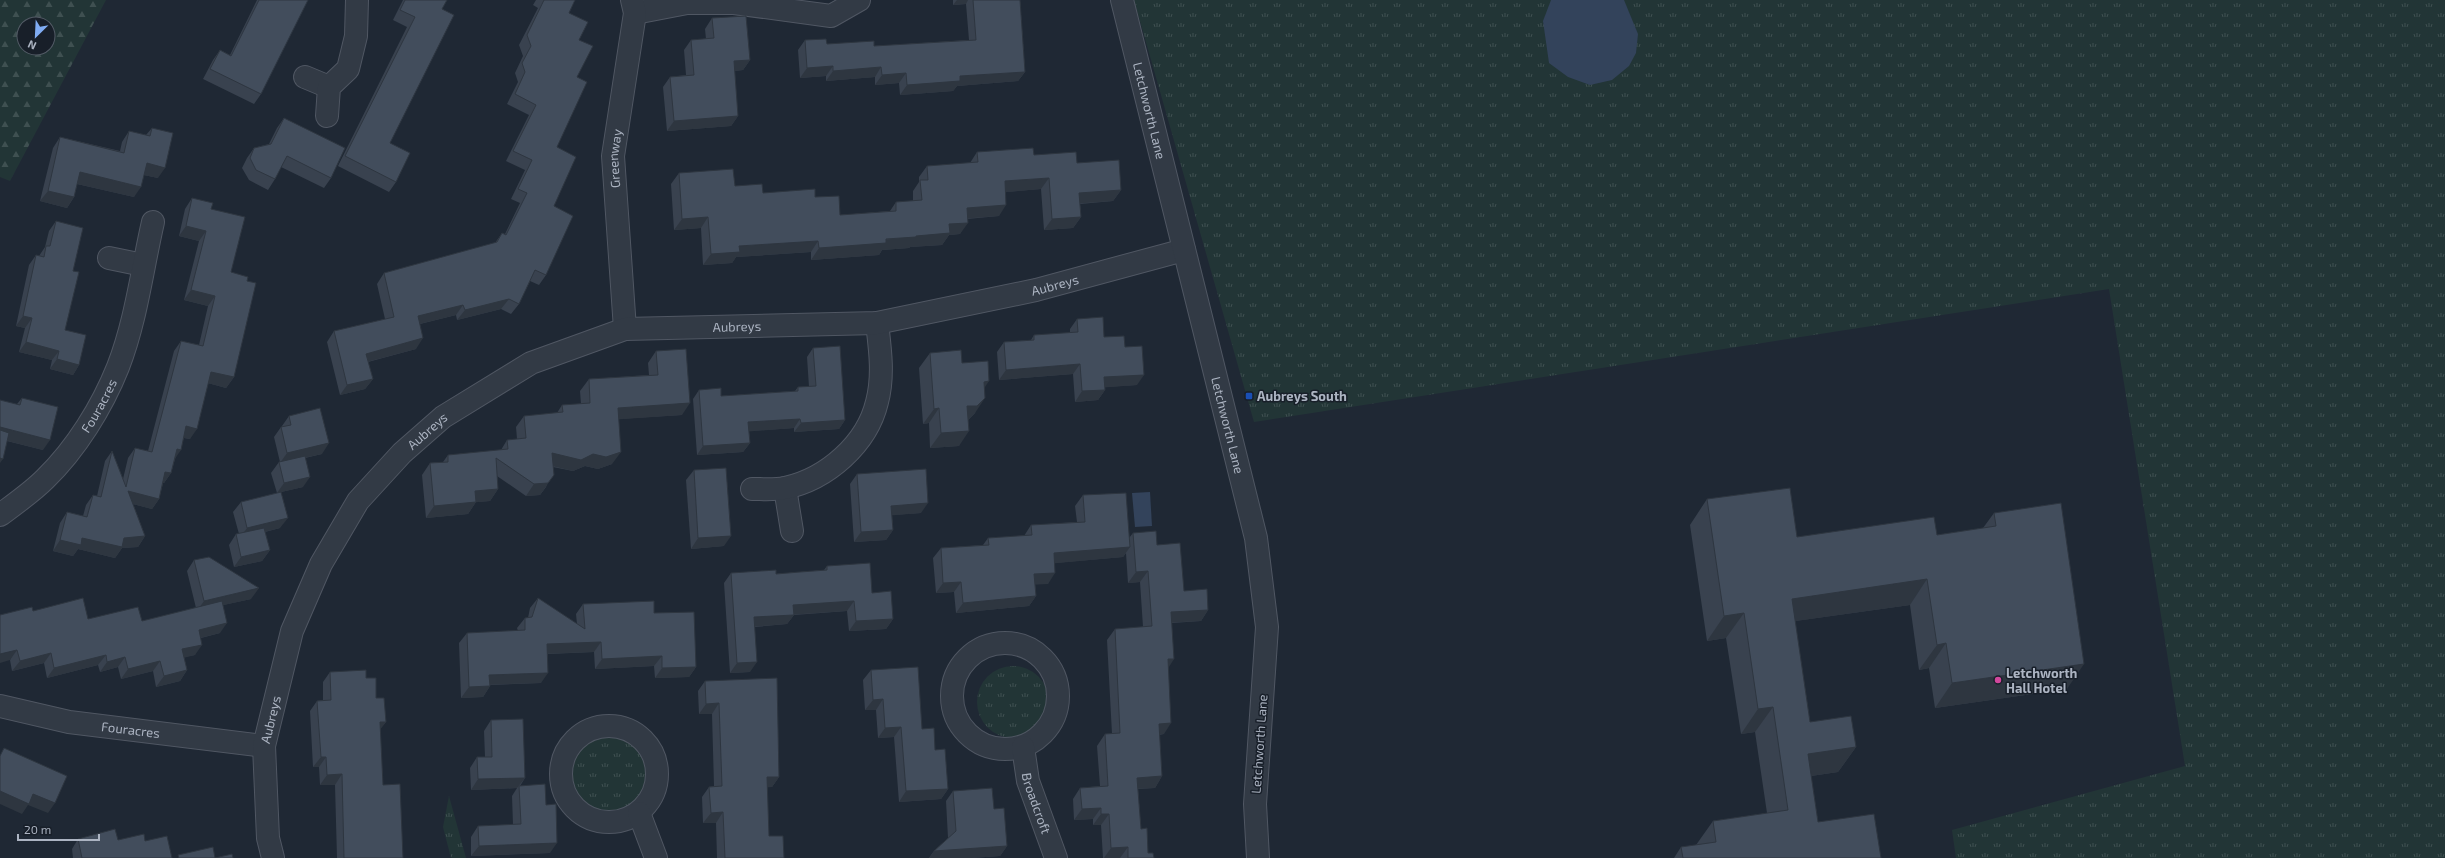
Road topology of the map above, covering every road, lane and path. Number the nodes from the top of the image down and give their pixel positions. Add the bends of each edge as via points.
1 (357, 0) edge
2 (859, 0) edge
3 (1122, 0) edge
4 (633, 6) edge
5 (305, 77) dead end
6 (329, 87) junction
7 (326, 116) dead end
8 (153, 222) dead end
9 (1184, 250) junction
10 (109, 258) dead end
11 (143, 265) junction
12 (877, 323) junction
13 (625, 329) junction
14 (785, 488) junction
15 (752, 489) dead end
16 (0, 515) edge
17 (792, 531) dead end
18 (0, 706) edge
19 (264, 746) junction
20 (1023, 746) junction
21 (639, 813) junction
22 (273, 858) edge
23 (656, 858) edge
24 (1056, 858) edge
25 (1258, 858) edge

1 - 6 street via 356,36 348,69
2 - 4 street, Greenway via 831,16 734,3 687,2
3 - 9 street, Letchworth Lane
4 - 13 street, Greenway via 613,156
5 - 6 street
6 - 7 street
8 - 11 street, Fouracres
9 - 12 street, Aubreys via 1036,290
9 - 25 street, Letchworth Lane via 1256,538 1263,583 1267,627 1255,804
10 - 11 street
11 - 16 street, Fouracres via 132,320 118,367 101,404 46,479
12 - 13 street, Aubreys
12 - 14 street via 880,377 878,402 872,418 850,452 809,480
13 - 19 street, Aubreys via 531,363 443,417 402,453 358,501 321,564 292,631
14 - 15 street
14 - 17 street
18 - 19 street, Fouracres via 69,722
19 - 22 street, Aubreys via 268,838
20 - 20 street via 1004,750 990,747 967,734 954,712 952,686 962,664 977,651 996,643 1021,645 1035,652 1049,665 1057,684 1058,707 1051,724 1043,734
20 - 24 street, Broadcroft via 1028,781
21 - 21 street via 619,822 591,820 568,801 561,783 566,750 590,728 610,725 642,737 649,744 658,766 656,788
21 - 23 street

